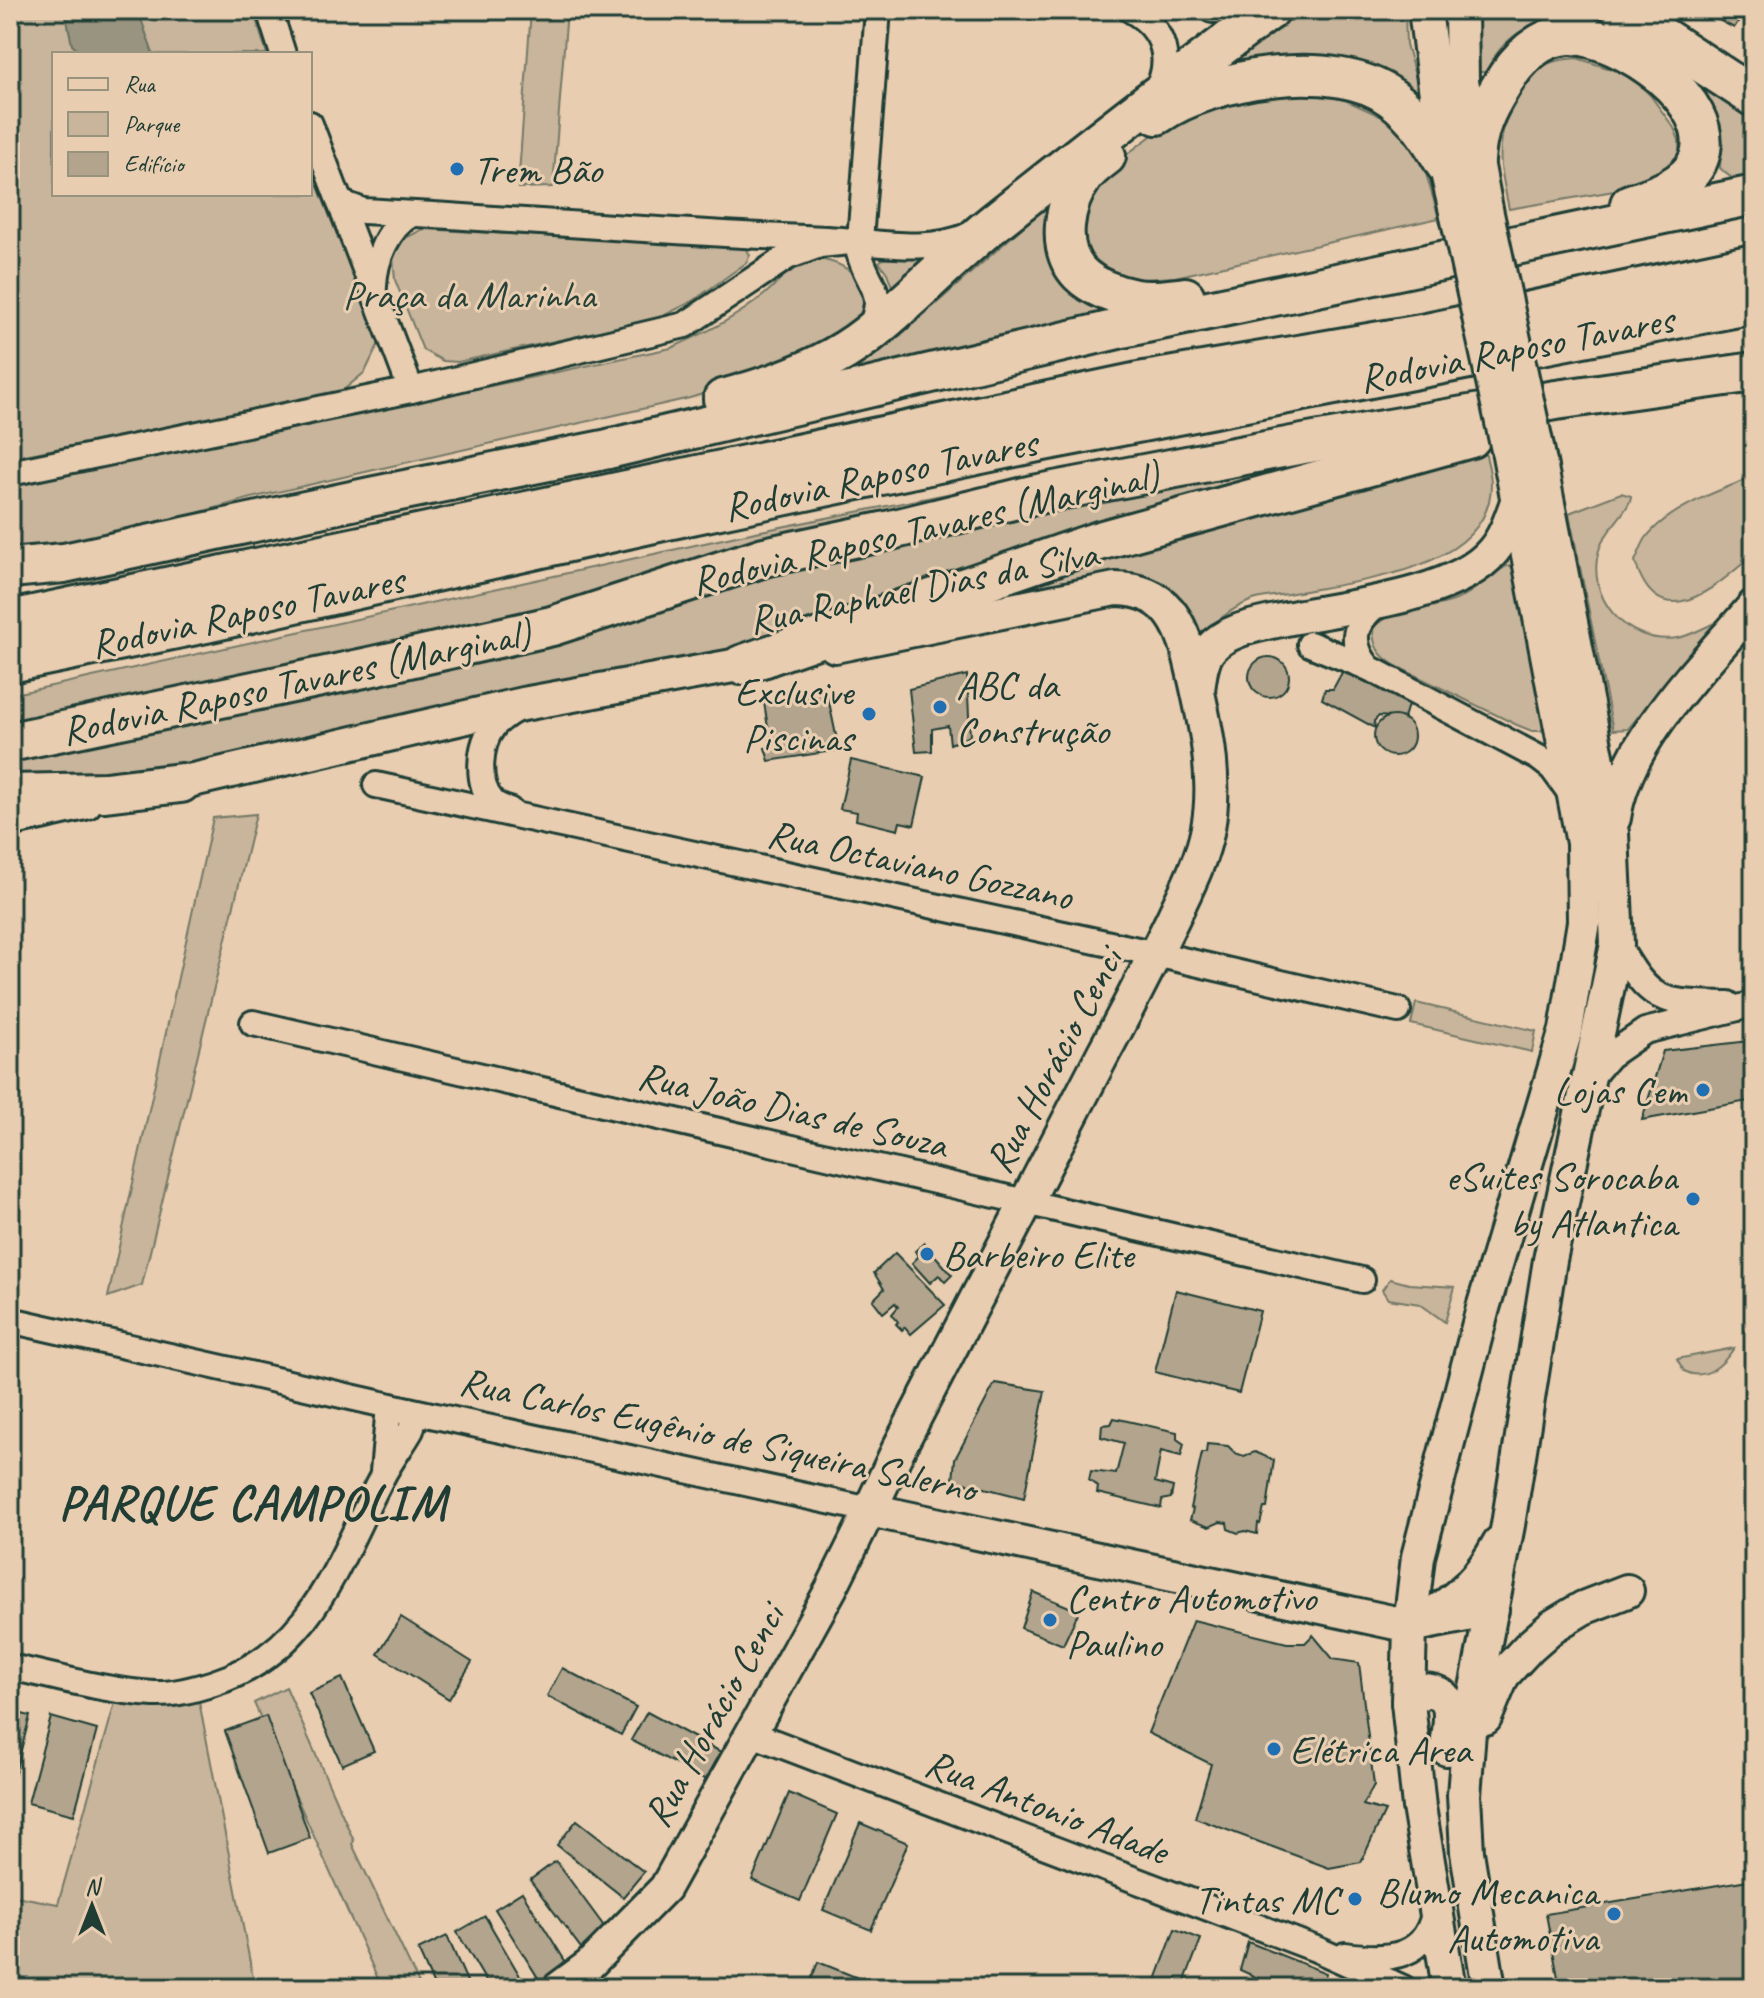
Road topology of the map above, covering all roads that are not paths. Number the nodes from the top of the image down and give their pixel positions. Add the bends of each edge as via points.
1 (269, 10) edge
2 (878, 10) edge
3 (1131, 10) edge
4 (1212, 10) edge
5 (1257, 10) edge
6 (1270, 10) edge
7 (1425, 10) edge
8 (1461, 10) edge
9 (1621, 10) edge
10 (282, 52) edge
11 (1154, 97) junction
12 (1754, 97) edge
13 (312, 129) edge
14 (1460, 162) junction
15 (1754, 195) edge
16 (342, 203) junction
17 (412, 214) junction
18 (991, 225) junction
19 (755, 237) junction
20 (860, 241) junction
21 (1423, 266) junction
22 (1754, 266) edge
23 (1358, 279) junction
24 (751, 282) junction
25 (373, 290) junction
26 (1754, 302) edge
27 (866, 336) junction
28 (1754, 372) edge
29 (1676, 383) junction
30 (411, 390) junction
31 (1523, 449) junction
32 (10, 473) edge
33 (1519, 496) junction
34 (370, 497) junction
35 (10, 568) edge
36 (1549, 589) junction
37 (1380, 602) junction
38 (1754, 606) edge
39 (10, 622) edge
40 (1310, 644) dead end
41 (1346, 647) junction
42 (10, 661) edge
43 (741, 665) junction
44 (1198, 691) junction
45 (523, 704) junction
46 (10, 742) edge
47 (181, 783) junction
48 (376, 785) dead end
49 (10, 794) edge
50 (1573, 796) junction
51 (518, 814) junction
52 (10, 820) edge
53 (1612, 833) junction
54 (1617, 944) junction
55 (1156, 954) junction
56 (1750, 1004) edge
57 (1398, 1010) dead end
58 (253, 1023) dead end
59 (1591, 1077) junction
60 (1025, 1204) junction
61 (1362, 1280) dead end
62 (10, 1320) edge
63 (404, 1409) junction
64 (898, 1450) junction
65 (870, 1510) junction
66 (927, 1522) junction
67 (1508, 1525) junction
68 (1627, 1591) dead end
69 (1492, 1610) junction
70 (1410, 1626) junction
71 (10, 1667) edge
72 (1408, 1702) junction
73 (752, 1734) junction
74 (1466, 1765) junction
75 (1467, 1852) junction
76 (1436, 1904) junction
77 (1316, 1949) junction
78 (558, 1988) edge
79 (1403, 1988) edge
80 (1449, 1988) edge
81 (1489, 1988) edge

1 - 10 street
2 - 20 street
3 - 11 street via 1152,24 1162,48 1165,73
4 - 5 street
6 - 11 highway
7 - 14 main road
8 - 14 main road
9 - 12 highway
11 - 18 highway
13 - 16 street
14 - 21 highway via 1488,106 1528,50 1571,34 1610,43 1648,63 1679,90 1700,128 1700,157 1681,183 1598,215
14 - 23 highway via 1389,96 1346,78 1300,74 1205,92 1161,112 1084,175 1069,201 1067,249 1079,273 1114,293 1155,300
14 - 31 main road, bridge
15 - 21 highway
16 - 17 street via 363,211
16 - 25 street
17 - 19 street
17 - 25 street via 387,239
18 - 20 street via 922,247
18 - 27 highway
19 - 20 street
19 - 24 street via 770,245 771,253
20 - 24 street via 804,250
20 - 27 street via 859,253 878,303
21 - 23 highway
22 - 39 highway, Rodovia Raposo Tavares via 1422,336 1139,384
23 - 34 highway via 1118,329 608,449
24 - 30 street via 685,325
25 - 30 street
26 - 42 highway, Rodovia Raposo Tavares via 1023,444
27 - 34 highway via 836,356 746,393
28 - 29 highway, Rodovia Raposo Tavares (Marginal)
29 - 43 highway via 1099,541
29 - 46 highway, Rodovia Raposo Tavares (Marginal) via 1033,495 764,557 552,626
30 - 32 street
31 - 33 main road
31 - 36 main road
33 - 36 main road
33 - 37 main road via 1506,530 1475,568
34 - 35 highway via 64,563
36 - 50 main road
36 - 53 main road
37 - 41 street via 1364,614
37 - 44 main road via 1234,632 1205,657
38 - 53 main road via 1636,752 1616,802
40 - 41 street
41 - 50 street via 1369,668 1539,758
43 - 44 main road, Rua Raphael Dias da Silva via 1128,589 1154,598 1177,620
43 - 45 main road, Rua Raphael Dias da Silva
44 - 55 main road, Rua Horácio Cenci via 1213,790 1208,828 1198,865
45 - 47 main road, Rua Raphael Dias da Silva
45 - 51 street, Rua Octaviano Gozzano via 494,726 482,760 482,777 494,804
47 - 49 highway via 105,792
47 - 52 main road, Rua Raphael Dias da Silva
48 - 51 street, Rua Octaviano Gozzano
50 - 70 main road via 1583,843 1584,922 1566,1030 1483,1308 1418,1557
51 - 55 street, Rua Octaviano Gozzano
53 - 54 main road
54 - 56 street via 1636,978 1656,995 1677,1002
54 - 59 main road
55 - 57 street, Rua Octaviano Gozzano
55 - 60 main road, Rua Horácio Cenci
56 - 59 street via 1645,1031 1609,1056
58 - 60 street, Rua João Dias de Souza
59 - 67 main road via 1550,1260
60 - 61 street, Rua João Dias de Souza
60 - 64 main road, Rua Horácio Cenci
62 - 63 street, Rua Carlos Eugênio de Siqueira Salerno
63 - 65 street, Rua Carlos Eugênio de Siqueira Salerno
63 - 71 street via 413,1423 411,1430 383,1475 338,1570 295,1634 262,1660 193,1690 157,1694
64 - 65 main road, Rua Horácio Cenci
64 - 66 main road, Rua Horácio Cenci via 898,1491 908,1508
65 - 66 main road, Rua Carlos Eugênio de Siqueira Salerno
65 - 73 street, Rua Horácio Cenci
66 - 70 main road, Rua Carlos Eugênio de Siqueira Salerno
67 - 69 main road
67 - 70 main road via 1487,1566 1468,1586 1448,1605
68 - 74 main road via 1553,1626 1503,1675
69 - 70 main road
69 - 74 main road
70 - 72 main road
72 - 75 main road via 1424,1690 1447,1698 1446,1765
72 - 76 main road
73 - 77 street, Rua Antonio Adade
73 - 78 street, Rua Horácio Cenci via 665,1888 589,1965
74 - 75 main road
75 - 81 main road
76 - 77 street, Rua Antonio Adade via 1429,1932 1416,1948 1397,1957
76 - 80 main road
77 - 79 street, Rua Antonio Adade

